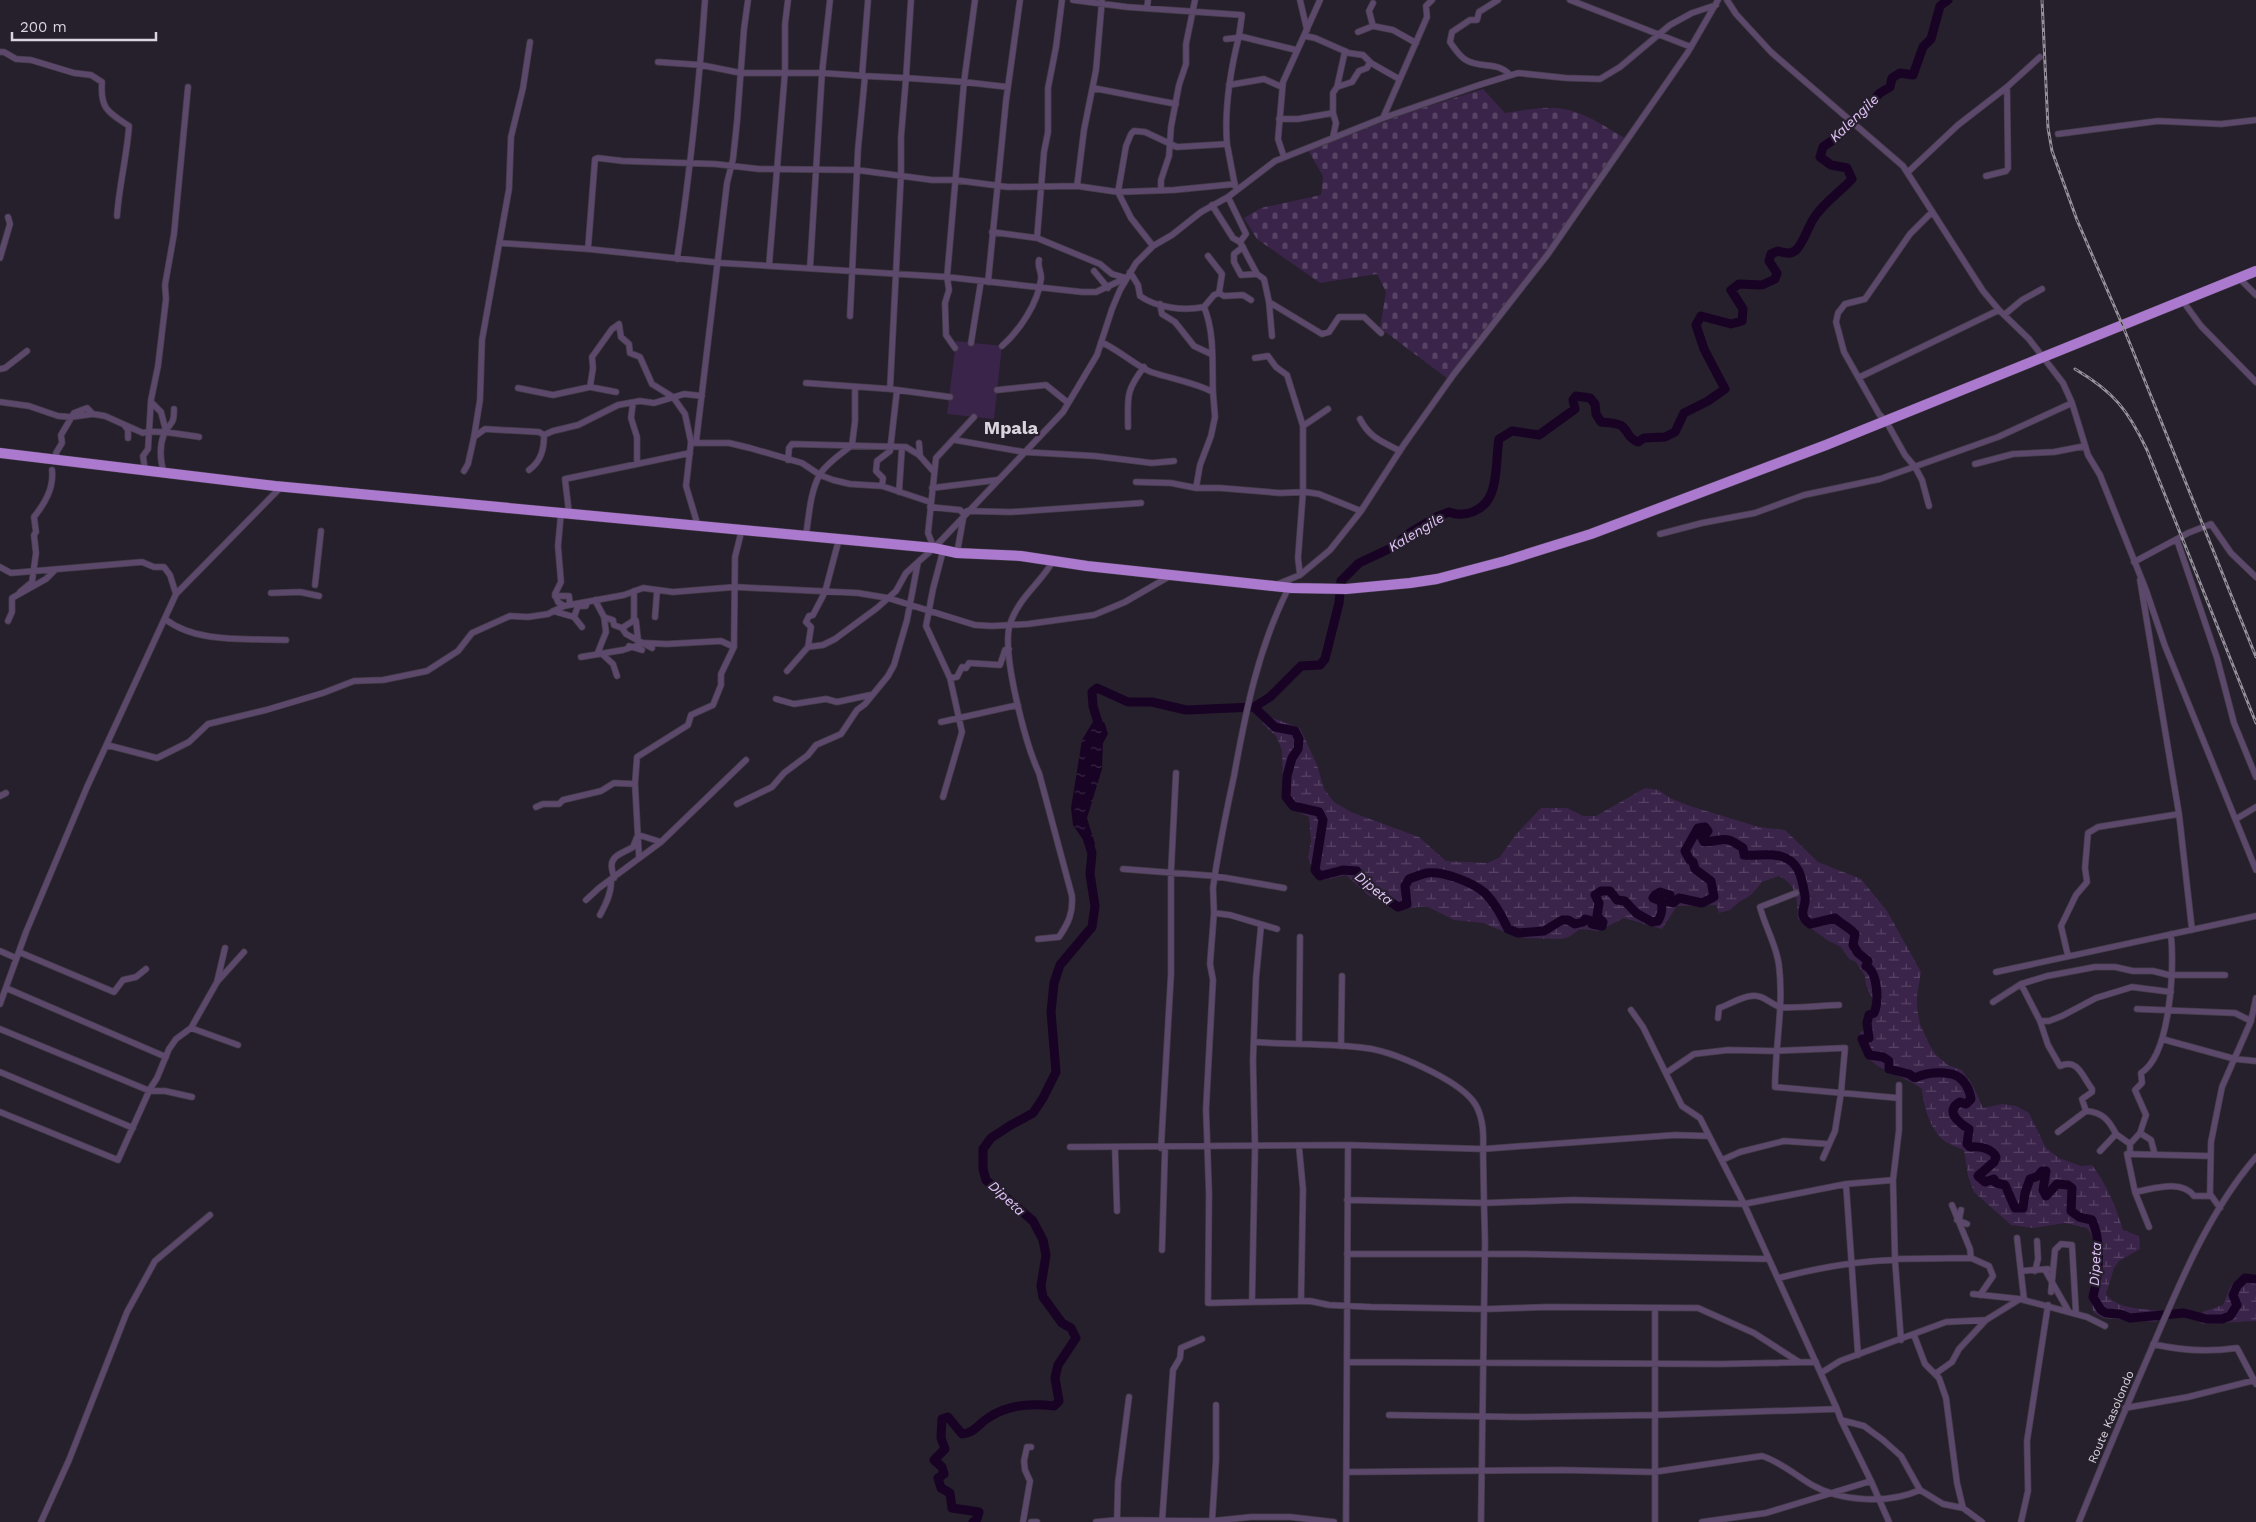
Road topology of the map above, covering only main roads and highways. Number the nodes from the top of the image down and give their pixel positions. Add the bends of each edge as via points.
1 (2256, 271) edge
2 (0, 453) edge

1 - 2 highway via 1886,421 1591,534 1505,561 1410,583 1333,589 1274,586 995,553 957,553 806,535 282,486

